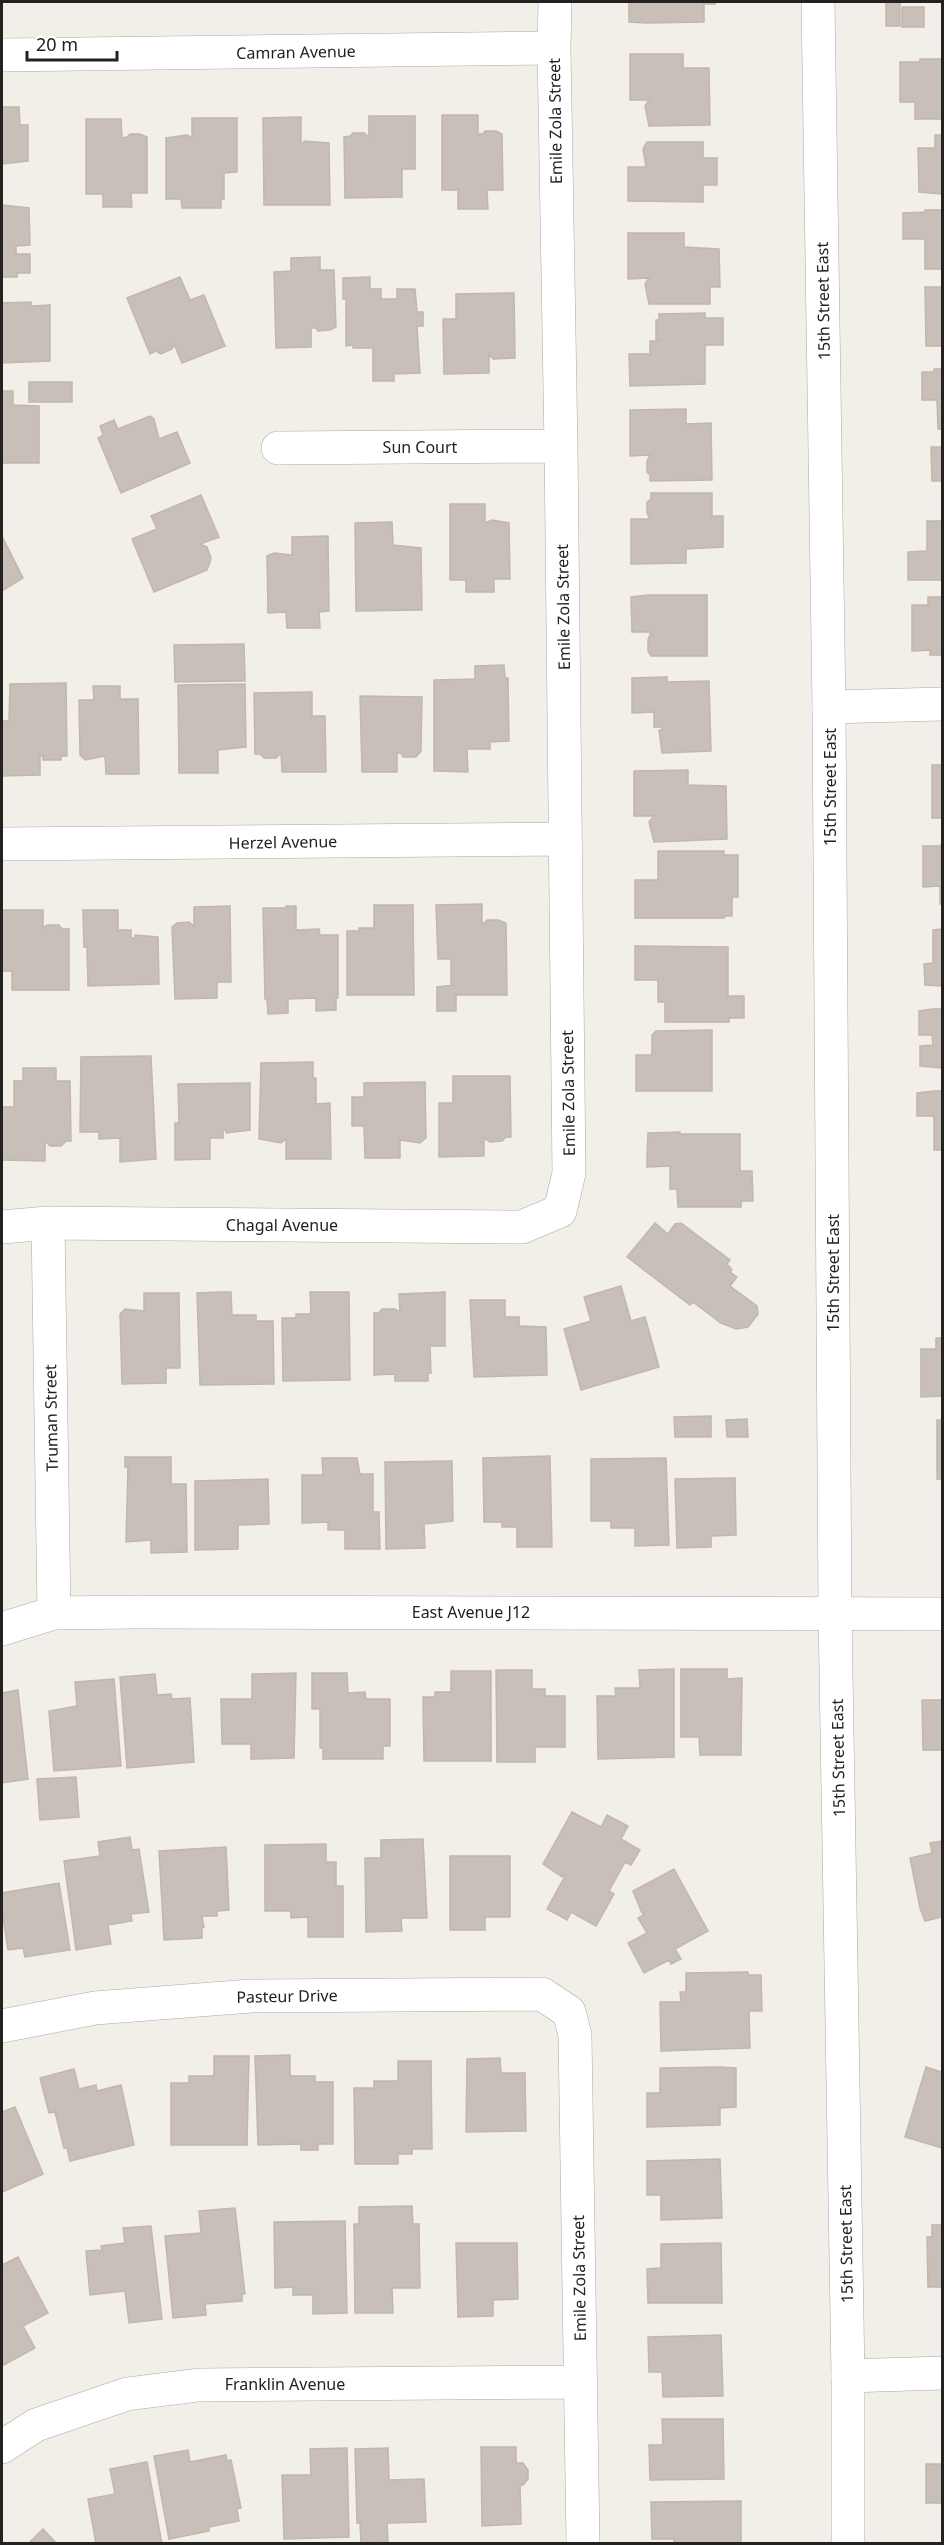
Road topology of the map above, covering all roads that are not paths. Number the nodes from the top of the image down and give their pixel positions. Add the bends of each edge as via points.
1 (555, 2) edge
2 (818, 2) edge
3 (554, 48) junction
4 (2, 55) edge
5 (561, 446) junction
6 (278, 448) dead end
7 (942, 704) edge
8 (829, 707) junction
9 (565, 839) junction
10 (2, 844) edge
11 (560, 1211) joint
12 (48, 1224) junction
13 (2, 1227) edge
14 (54, 1613) junction
15 (836, 1613) junction
16 (942, 1614) edge
17 (2, 1629) edge
18 (569, 2012) joint
19 (2, 2026) edge
20 (942, 2373) edge
21 (848, 2376) junction
22 (580, 2382) junction
23 (2, 2447) edge
24 (583, 2544) edge
25 (848, 2544) edge

1 - 3 street, Emile Zola Street
2 - 8 street, 15th Street East
3 - 4 street, Camran Avenue
3 - 5 street, Emile Zola Street
5 - 6 street, Sun Court
5 - 9 street, Emile Zola Street
7 - 8 street
8 - 15 street, 15th Street East
9 - 10 street, Herzel Avenue
9 - 11 street, Emile Zola Street via 570,1173
11 - 12 street, Chagal Avenue via 522,1227
12 - 13 street, Chagal Avenue
12 - 14 street, Truman Street
14 - 15 street, East Avenue J12
14 - 17 street, East Avenue J12
15 - 16 street, East Avenue J12
15 - 21 street, 15th Street East
18 - 19 street, Pasteur Drive via 542,1994 251,1996 95,2008
18 - 22 street, Emile Zola Street via 575,2035
20 - 21 street
21 - 25 street, 15th Street East
22 - 23 street, Franklin Avenue via 199,2385 127,2394 36,2425
22 - 24 street, Emile Zola Street

